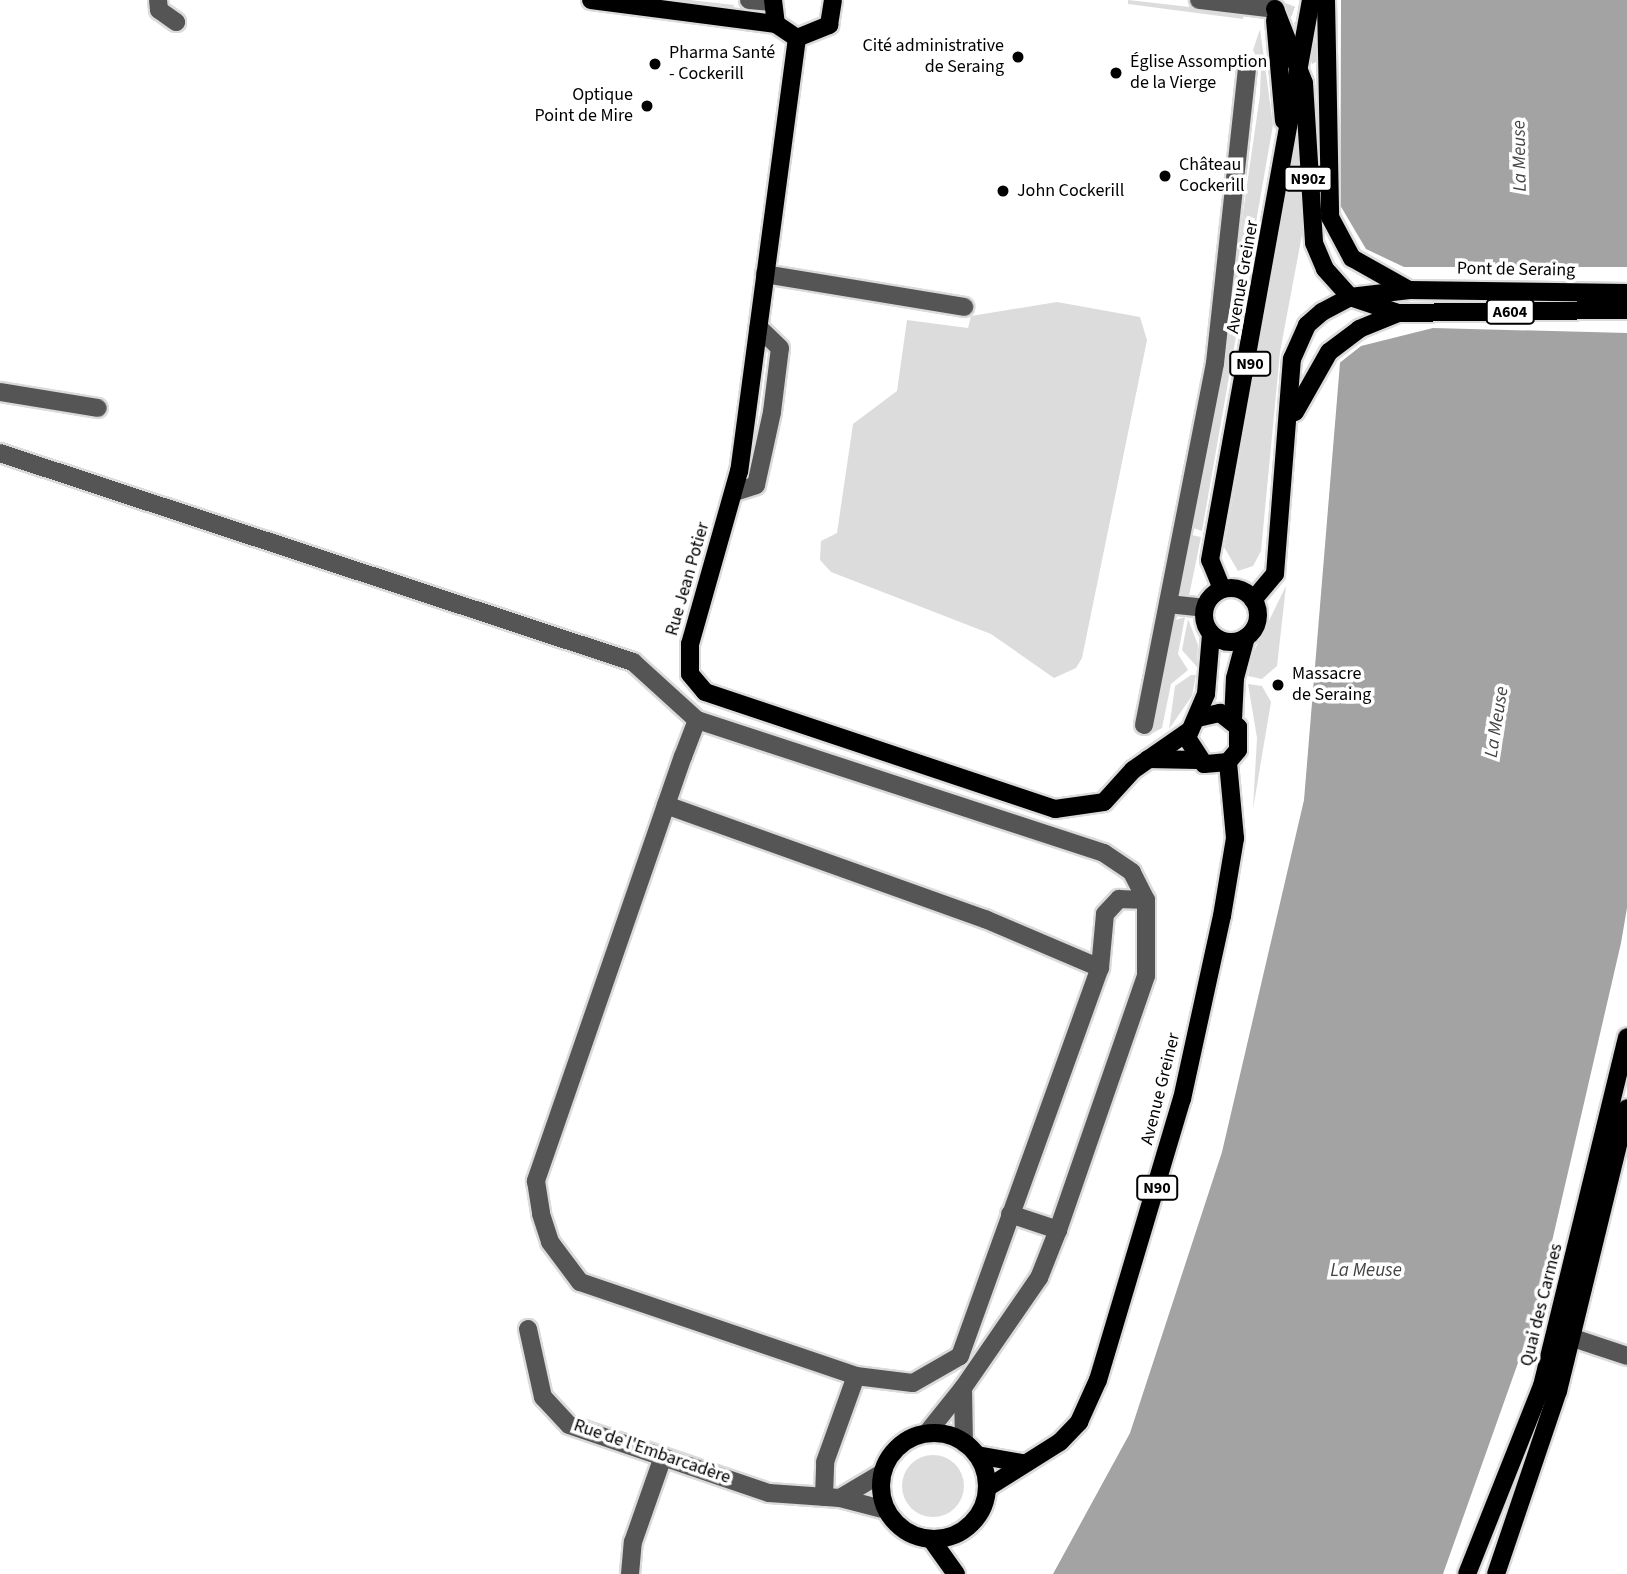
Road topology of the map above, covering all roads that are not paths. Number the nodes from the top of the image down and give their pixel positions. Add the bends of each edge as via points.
1 (158, 0) edge
2 (591, 0) edge
3 (749, 0) edge
4 (1199, 0) edge
5 (1311, 0) edge
6 (1326, 0) edge
7 (772, 1) edge
8 (838, 1) edge
9 (1274, 4) edge
10 (176, 22) dead end
11 (776, 23) junction
12 (797, 38) junction
13 (1300, 65) junction
14 (1247, 68) dead end
15 (1287, 134) junction
16 (765, 274) junction
17 (1410, 290) junction
18 (1342, 295) junction
19 (1625, 302) edge
20 (964, 307) dead end
21 (1398, 313) junction
22 (758, 327) junction
23 (0, 392) edge
24 (98, 408) dead end
25 (1291, 422) junction
26 (0, 453) edge
27 (735, 492) junction
28 (1222, 589) junction
29 (1254, 600) junction
30 (1168, 604) junction
31 (1205, 608) junction
32 (1212, 634) junction
33 (1246, 637) junction
34 (697, 720) junction
35 (1233, 720) junction
36 (1193, 724) junction
37 (1143, 725) dead end
38 (1147, 759) junction
39 (1213, 762) junction
40 (666, 805) junction
41 (1146, 900) junction
42 (1100, 968) junction
43 (1627, 1037) edge
44 (1627, 1108) edge
45 (1010, 1214) junction
46 (1058, 1230) junction
47 (528, 1329) dead end
48 (1573, 1338) junction
49 (1627, 1356) edge
50 (856, 1376) junction
51 (963, 1388) junction
52 (927, 1433) junction
53 (971, 1449) junction
54 (663, 1457) junction
55 (1022, 1463) junction
56 (882, 1473) junction
57 (987, 1488) junction
58 (832, 1497) junction
59 (886, 1510) junction
60 (960, 1532) junction
61 (932, 1539) junction
62 (956, 1573) edge
63 (630, 1574) edge
64 (1468, 1574) edge
65 (1496, 1574) edge

1 - 10 street via 159,10
2 - 11 main road
3 - 7 street
4 - 9 street
5 - 13 main road, Avenue Greiner / N90
6 - 17 main road, N90z via 1328,199 1339,239 1364,267
7 - 11 main road
8 - 12 main road via 829,25
9 - 13 main road, N90z
9 - 15 main road, Avenue Greiner / N90
11 - 12 main road
12 - 16 main road, Rue Jean Potier
13 - 15 main road, Avenue Greiner / N90
13 - 18 main road, N90z via 1311,229
14 - 30 street via 1215,363
15 - 28 main road, Avenue Greiner / N90 via 1210,560
16 - 20 street
16 - 22 main road, Rue Jean Potier
17 - 18 main road, Pont de Seraing
17 - 19 main road, Pont de Seraing / A604
18 - 21 main road
18 - 25 main road via 1297,341
19 - 21 main road, Pont de Seraing / A604
21 - 25 main road via 1337,344 1312,374
22 - 27 main road, Rue Jean Potier
22 - 27 street via 780,348 772,412 756,485
23 - 24 street
25 - 29 main road via 1275,575
26 - 34 street via 633,662
27 - 38 main road, Rue Jean Potier via 688,659 690,674 705,692 1055,809 1104,802
28 - 29 main road via 1240,589
28 - 31 main road
29 - 33 main road via 1258,616
30 - 31 street
30 - 37 street
31 - 32 main road
32 - 33 main road via 1228,642
32 - 36 main road
33 - 35 main road via 1235,678
34 - 40 street
34 - 41 street via 1104,853 1132,872
35 - 36 main road via 1212,712
35 - 39 main road via 1240,742
36 - 38 main road, Rue Jean Potier
36 - 39 main road, Avenue Greiner
38 - 39 main road
39 - 55 main road, Avenue Greiner / N90 via 1234,809 1230,878 1182,1099 1098,1380 1079,1422 1060,1442
40 - 42 street via 985,919
40 - 50 street via 536,1181 550,1242 580,1282
41 - 42 street via 1119,898 1105,914
41 - 46 street via 1146,976
42 - 45 street
43 - 64 main road, Quai des Carmes via 1542,1386
44 - 48 main road, Quai des Carmes
45 - 46 street
45 - 50 street via 960,1356 913,1383
46 - 51 street via 1039,1278
47 - 54 street, Rue de l'Embarcadère via 538,1384 558,1416
48 - 49 street
48 - 65 main road, Quai des Carmes
50 - 58 street via 825,1462
51 - 52 street
51 - 53 street
52 - 53 main road
52 - 56 main road via 898,1447
53 - 55 main road
53 - 57 main road
54 - 58 street, Rue de l'Embarcadère via 769,1493
54 - 63 street via 633,1542
55 - 57 main road, Avenue Greiner / N90
56 - 58 street
56 - 59 main road
57 - 60 main road via 979,1513
58 - 59 street, Rue de l'Embarcadère
59 - 61 main road via 913,1535
60 - 61 main road
60 - 62 main road
61 - 62 main road

